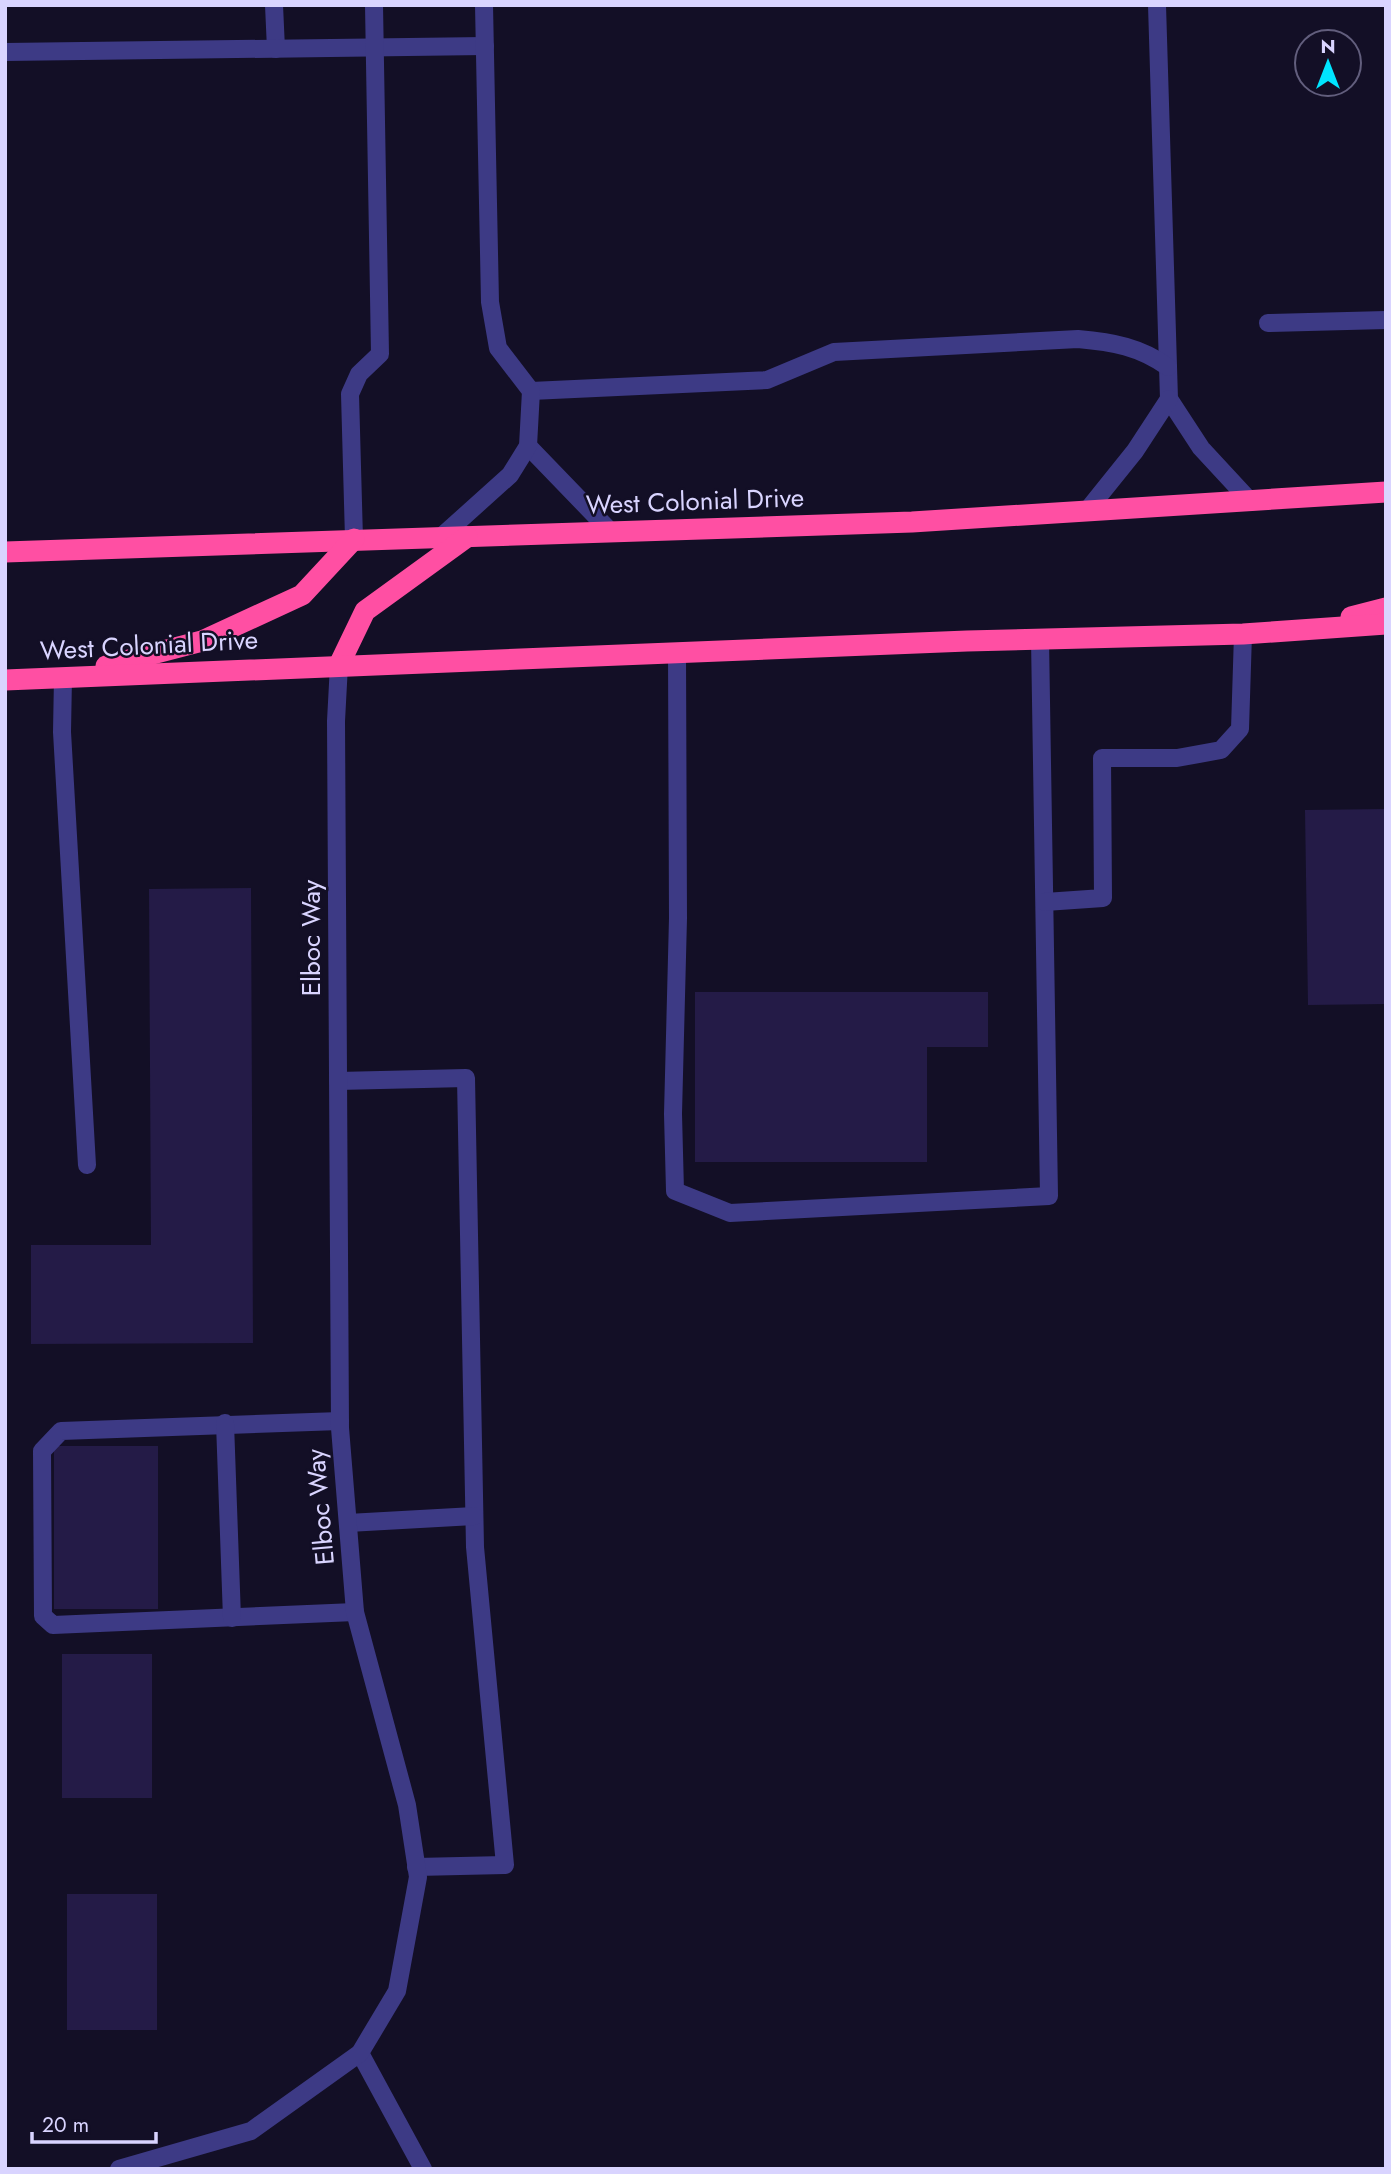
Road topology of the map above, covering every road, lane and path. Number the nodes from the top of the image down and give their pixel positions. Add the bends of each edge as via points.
1 (274, 5) edge
2 (374, 5) edge
3 (484, 5) edge
4 (1157, 5) edge
5 (485, 46) junction
6 (375, 48) junction
7 (276, 49) junction
8 (5, 52) edge
9 (1386, 320) edge
10 (1268, 323) dead end
11 (1168, 368) junction
12 (531, 391) junction
13 (1169, 399) junction
14 (528, 446) junction
15 (1386, 492) edge
16 (1251, 502) junction
17 (1086, 512) junction
18 (611, 532) junction
19 (441, 537) junction
20 (467, 537) junction
21 (354, 539) junction
22 (5, 552) edge
23 (1386, 608) edge
24 (1386, 624) edge
25 (1305, 628) junction
26 (1243, 634) junction
27 (1040, 639) junction
28 (677, 652) junction
29 (339, 665) junction
30 (64, 677) junction
31 (5, 680) edge
32 (1045, 902) junction
33 (338, 1081) junction
34 (87, 1165) dead end
35 (340, 1421) junction
36 (226, 1423) junction
37 (474, 1516) junction
38 (348, 1523) junction
39 (355, 1612) junction
40 (232, 1618) junction
41 (416, 1867) junction
42 (360, 2053) junction
43 (119, 2169) edge
44 (422, 2169) edge

1 - 7 street
2 - 6 street
3 - 5 street
4 - 11 street
5 - 6 street
5 - 12 street via 490,302 498,348
6 - 7 street
6 - 21 street via 380,354 359,374 350,394
7 - 8 street
9 - 10 street
11 - 12 street via 1138,349 1078,339 834,352 767,380
11 - 13 street
12 - 14 street
13 - 16 street via 1201,448
13 - 17 street
14 - 18 street
14 - 19 street via 510,475
15 - 16 highway, West Colonial Drive
16 - 17 highway, West Colonial Drive
17 - 18 highway, West Colonial Drive
18 - 20 highway, West Colonial Drive
19 - 20 highway, West Colonial Drive
19 - 21 highway, West Colonial Drive
20 - 29 highway via 365,611
21 - 22 highway, West Colonial Drive
21 - 30 highway via 302,595 247,623 202,641
23 - 25 highway
24 - 25 highway, West Colonial Drive
25 - 26 highway, West Colonial Drive
26 - 27 highway, West Colonial Drive
26 - 32 street via 1240,729 1221,750 1177,758 1102,758 1103,898
27 - 28 highway, West Colonial Drive
27 - 32 street
28 - 29 highway, West Colonial Drive
28 - 32 street via 675,1191 730,1213 1049,1196
29 - 30 highway, West Colonial Drive
29 - 33 street, Elboc Way
30 - 31 highway, West Colonial Drive
30 - 34 street via 62,732
33 - 35 street, Elboc Way
33 - 37 street via 466,1078
35 - 36 street
35 - 38 street, Elboc Way
36 - 40 street
36 - 40 street via 61,1431 42,1451 43,1616 53,1625
37 - 38 street
37 - 41 street via 505,1865
38 - 39 street, Elboc Way
39 - 40 street
39 - 41 street, Elboc Way via 407,1805
41 - 42 street, Elboc Way via 397,1991
42 - 43 street, Elboc Way via 251,2131
42 - 44 street

